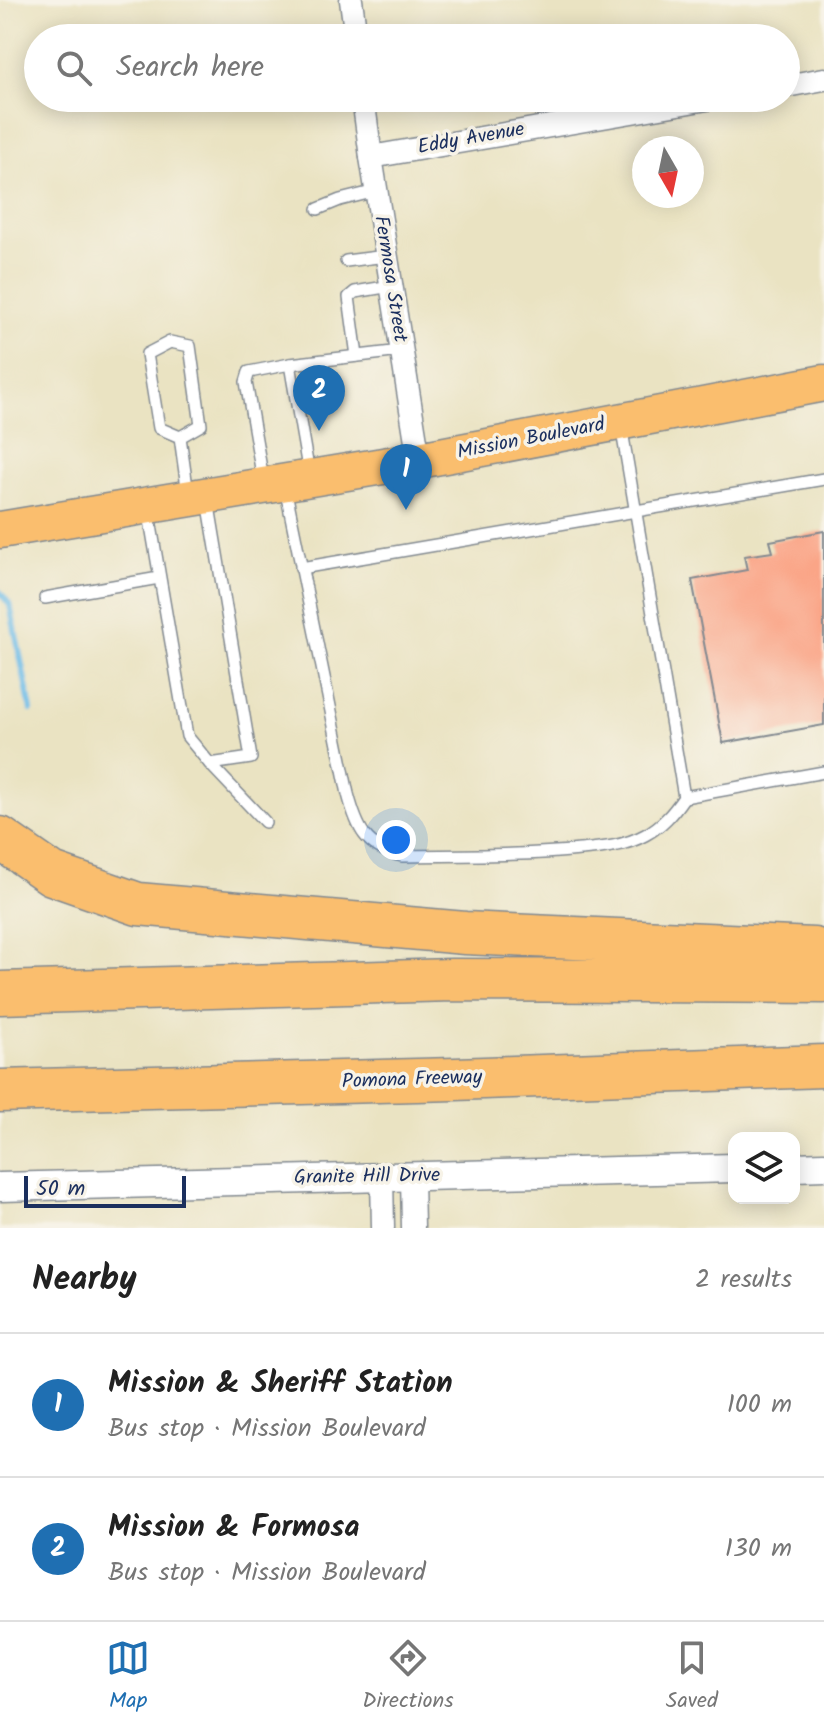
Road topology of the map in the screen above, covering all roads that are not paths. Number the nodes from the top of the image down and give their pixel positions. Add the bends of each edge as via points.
1 (351, 0) edge
2 (354, 24) edge
3 (824, 79) edge
4 (800, 83) edge
5 (365, 112) edge
6 (632, 112) edge
7 (371, 157) junction
8 (376, 191) junction
9 (318, 209) dead end
10 (386, 256) junction
11 (346, 261) dead end
12 (391, 286) junction
13 (401, 351) junction
14 (357, 356) junction
15 (290, 364) junction
16 (824, 383) edge
17 (620, 422) junction
18 (180, 437) junction
19 (419, 460) junction
20 (824, 479) edge
21 (286, 483) junction
22 (198, 497) junction
23 (147, 506) junction
24 (635, 512) junction
25 (0, 530) edge
26 (301, 568) junction
27 (159, 578) junction
28 (45, 598) dead end
29 (210, 764) junction
30 (824, 772) edge
31 (684, 797) junction
32 (265, 822) dead end
33 (0, 838) edge
34 (824, 953) edge
35 (824, 982) edge
36 (0, 993) edge
37 (824, 1066) edge
38 (0, 1091) edge
39 (824, 1166) edge
40 (800, 1167) edge
41 (728, 1168) edge
42 (382, 1176) junction
43 (412, 1176) junction
44 (0, 1187) edge
45 (383, 1228) edge
46 (413, 1228) edge

1 - 2 street
3 - 4 street
5 - 7 street, Fermosa Street
6 - 7 street, Eddy Avenue
7 - 8 street, Fermosa Street
8 - 9 lane
8 - 10 street, Fermosa Street
10 - 11 lane
10 - 12 street, Fermosa Street
12 - 13 street, Fermosa Street
12 - 14 lane via 349,297
13 - 14 lane
13 - 19 street, Fermosa Street
14 - 15 lane
15 - 21 lane
15 - 21 lane via 249,372 246,382
16 - 17 main road, Mission Boulevard
17 - 19 main road, Mission Boulevard
17 - 24 lane
18 - 18 lane via 201,425 190,346 170,342 147,354 159,428
18 - 22 lane
19 - 21 main road, Mission Boulevard
20 - 24 lane
21 - 22 main road, Mission Boulevard
21 - 26 lane
22 - 23 main road, Mission Boulevard
22 - 29 lane via 251,758
23 - 25 main road, Mission Boulevard
23 - 27 lane
24 - 26 lane
24 - 31 lane
26 - 31 lane via 353,813 360,830 379,848 402,856 604,848 657,828
27 - 28 lane
27 - 29 lane via 187,736
29 - 32 lane
30 - 31 lane
33 - 34 highway via 52,874 138,904 465,933
35 - 36 highway via 452,980
37 - 38 highway, Pomona Freeway
39 - 40 street
41 - 43 street, Granite Hill Drive
42 - 43 street, Granite Hill Drive
42 - 44 street, Granite Hill Drive
42 - 45 street
43 - 46 street

